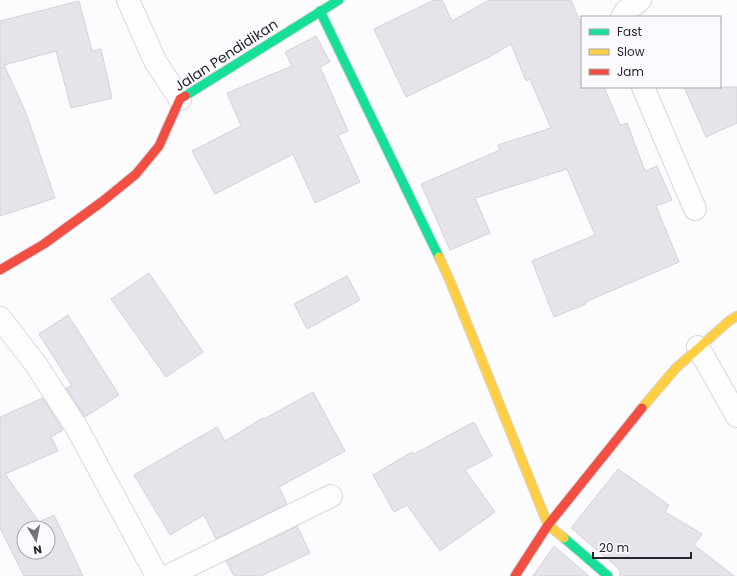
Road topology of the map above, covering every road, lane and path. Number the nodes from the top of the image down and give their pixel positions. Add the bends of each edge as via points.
1 (128, 0) edge
2 (338, 0) edge
3 (640, 0) edge
4 (320, 10) junction
5 (623, 16) edge
6 (642, 88) edge
7 (180, 99) junction
8 (695, 208) dead end
9 (0, 270) edge
10 (737, 316) edge
11 (0, 318) edge
12 (698, 347) junction
13 (737, 416) edge
14 (331, 496) dead end
15 (548, 525) junction
16 (157, 576) edge
17 (168, 576) edge
18 (515, 576) edge
19 (608, 576) edge

1 - 7 street via 155,61
2 - 4 street, Jalan Pendidikan
3 - 5 street
4 - 7 street, Jalan Pendidikan
4 - 15 street via 450,281
6 - 8 street
7 - 9 street, Jalan Pendidikan via 159,146 136,174 103,202 44,244
10 - 12 street
11 - 16 street via 35,363 77,428
12 - 13 street
12 - 15 street via 648,400
14 - 17 street
15 - 18 street
15 - 19 street

